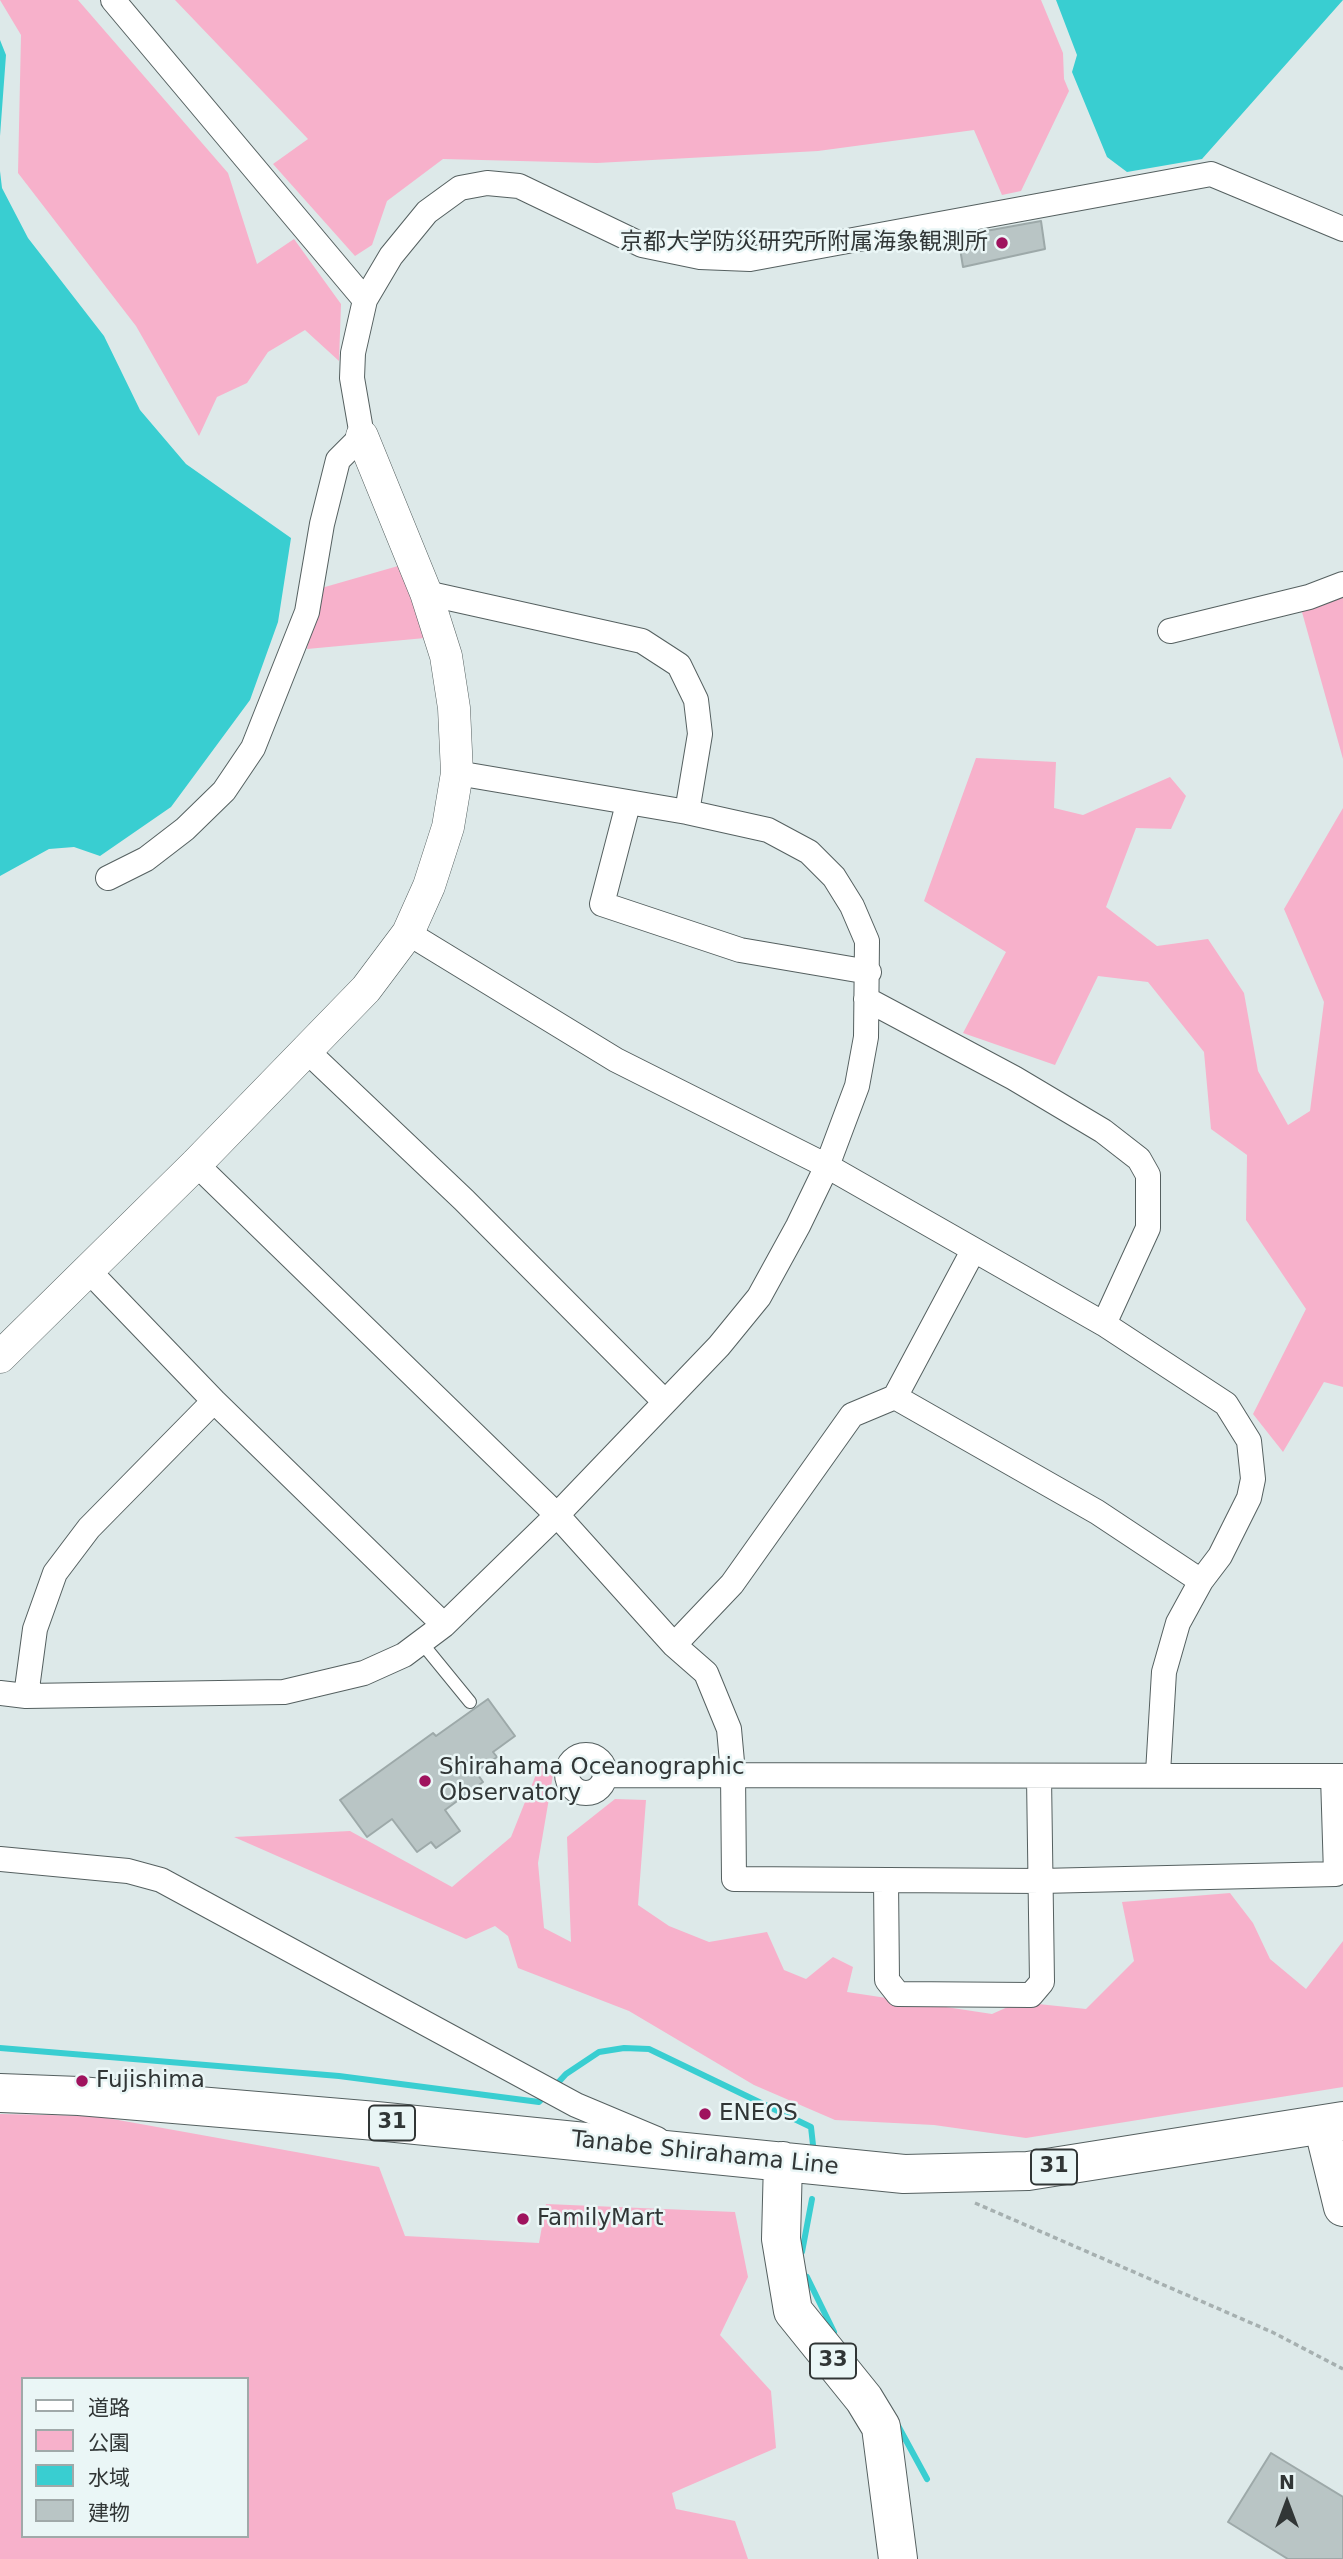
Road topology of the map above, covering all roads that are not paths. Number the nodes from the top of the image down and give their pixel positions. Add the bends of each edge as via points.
1 (113, 0) edge
2 (1343, 229) edge
3 (365, 300) junction
4 (362, 436) junction
5 (1343, 584) edge
6 (426, 593) junction
7 (1170, 631) dead end
8 (457, 774) junction
9 (628, 804) junction
10 (687, 812) junction
11 (108, 878) dead end
12 (408, 933) junction
13 (869, 972) junction
14 (866, 999) junction
15 (307, 1051) junction
16 (196, 1164) junction
17 (827, 1166) junction
18 (973, 1251) junction
19 (87, 1269) junction
20 (1104, 1324) junction
21 (0, 1357) edge
22 (895, 1396) junction
23 (214, 1401) junction
24 (665, 1402) junction
25 (557, 1514) junction
26 (1201, 1581) junction
27 (444, 1625) junction
28 (421, 1642) junction
29 (674, 1645) junction
30 (0, 1693) edge
31 (26, 1696) junction
32 (470, 1702) dead end
33 (733, 1773) junction
34 (1158, 1773) junction
35 (605, 1775) dead end
36 (1338, 1776) edge
37 (1039, 1777) junction
38 (0, 1859) edge
39 (886, 1880) junction
40 (1041, 1881) junction
41 (0, 2093) edge
42 (1333, 2123) edge
43 (686, 2152) junction
44 (783, 2161) junction
45 (1343, 2207) edge
46 (898, 2559) edge

1 - 3 street
2 - 3 street via 1212,174 750,259 700,257 642,245 519,186 487,183 460,188 427,212 391,256
3 - 4 street via 353,365
4 - 6 street
4 - 11 street via 338,460 307,612 253,748 224,791 185,829 146,859
5 - 7 street via 1309,597
6 - 8 street via 446,656
6 - 10 street via 642,641 678,665 696,700 700,734
8 - 9 street
8 - 12 street via 448,827
9 - 10 street
9 - 13 street via 602,904 740,950
10 - 13 street via 768,830 809,852 834,877 852,906 867,941
12 - 15 street via 366,989
12 - 17 street via 616,1060
13 - 14 street
14 - 17 street via 866,1037 857,1086
14 - 20 street via 1103,1130 1139,1159 1148,1175 1148,1228
15 - 16 street
15 - 24 street via 464,1200
16 - 19 street
16 - 25 street
17 - 18 street
17 - 24 street via 759,1297
18 - 20 street
18 - 22 street
19 - 21 street
19 - 23 street
20 - 26 street via 1227,1404 1249,1441 1253,1479 1249,1498 1220,1556
22 - 26 street via 1097,1512
22 - 29 street via 852,1415 732,1584
23 - 27 street
23 - 31 street via 89,1528 55,1573 35,1629
24 - 25 street
25 - 27 street
25 - 29 street
26 - 34 street via 1178,1623 1164,1672
27 - 28 street
28 - 31 street via 364,1673 284,1692
28 - 32 lane
29 - 33 street via 706,1673 729,1729
30 - 31 street
33 - 35 street
33 - 37 street
33 - 39 street via 734,1880
34 - 36 street
34 - 37 street
36 - 40 street via 1336,1874
37 - 40 street
38 - 43 street via 128,1871 161,1880 576,2105
39 - 40 street
39 - 40 street via 887,1980 898,1994 1031,1995 1042,1982
41 - 43 main road, Tanabe Shirahama Line / 31 via 119,2099
42 - 44 main road, Tanabe Shirahama Line / 31 via 1028,2171 904,2174
42 - 45 main road, Tanabe Shirahama Line / 31
43 - 44 main road, Tanabe Shirahama Line / 31
44 - 46 main road, 33 via 781,2239 793,2311 881,2427

